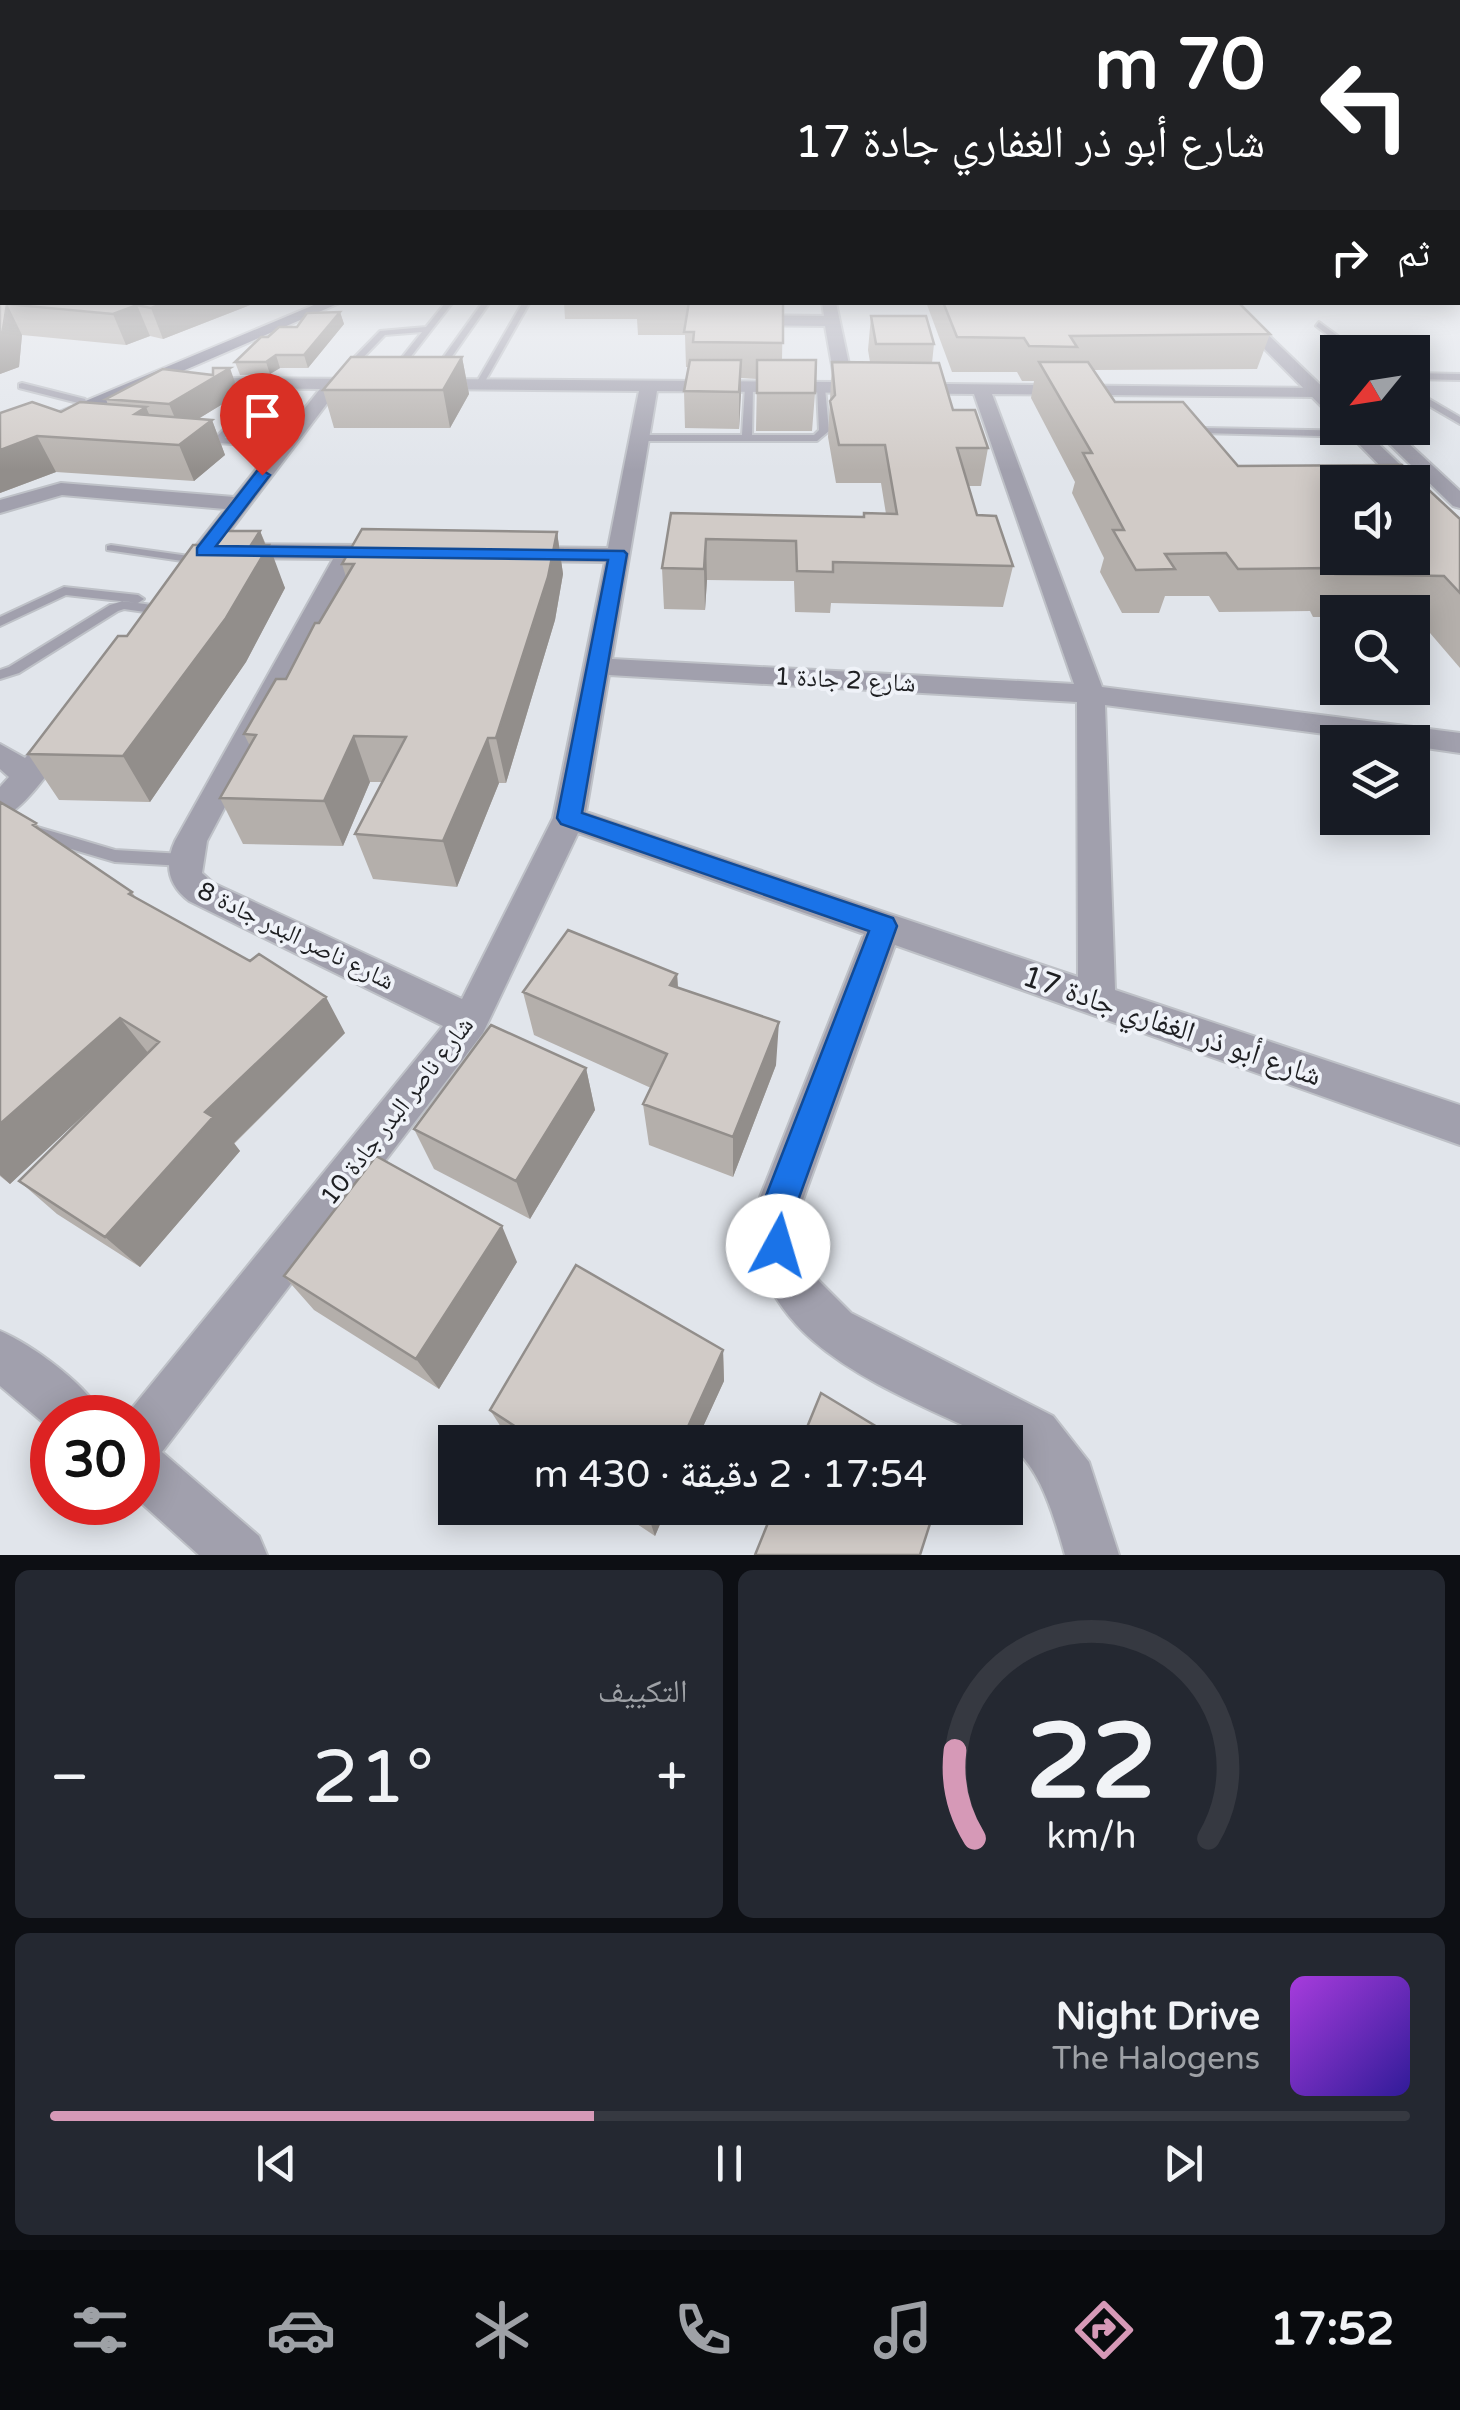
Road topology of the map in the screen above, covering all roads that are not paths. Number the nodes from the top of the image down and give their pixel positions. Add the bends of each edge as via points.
1 (1319, 324) dead end
2 (261, 325) edge
3 (282, 325) edge
4 (431, 325) edge
5 (471, 325) edge
6 (514, 325) edge
7 (833, 325) edge
8 (1248, 325) edge
9 (1274, 325) edge
10 (1276, 327) dead end
11 (428, 328) junction
12 (1333, 335) edge
13 (181, 368) junction
14 (1430, 376) edge
15 (1460, 377) edge
16 (336, 380) junction
17 (198, 383) junction
18 (274, 383) junction
19 (386, 384) junction
20 (428, 384) junction
21 (479, 385) junction
22 (22, 386) dead end
23 (138, 386) junction
24 (649, 386) junction
25 (749, 387) junction
26 (821, 388) junction
27 (845, 388) junction
28 (981, 389) junction
29 (1316, 392) junction
30 (1320, 396) edge
31 (82, 401) junction
32 (1430, 403) edge
33 (1460, 421) edge
34 (30, 422) junction
35 (63, 428) edge
36 (1203, 431) edge
37 (1320, 431) edge
38 (0, 434) edge
39 (640, 438) junction
40 (747, 439) junction
41 (198, 440) edge
42 (217, 441) junction
43 (0, 444) edge
44 (285, 445) junction
45 (1369, 445) edge
46 (1400, 445) edge
47 (1390, 465) edge
48 (1457, 497) edge
49 (240, 504) junction
50 (0, 508) edge
51 (111, 548) dead end
52 (348, 552) junction
53 (387, 552) edge
54 (502, 554) edge
55 (618, 554) junction
56 (200, 556) junction
57 (161, 606) junction
58 (0, 622) edge
59 (135, 640) edge
60 (598, 666) junction
61 (0, 674) edge
62 (1092, 694) junction
63 (76, 716) edge
64 (1460, 743) edge
65 (0, 754) edge
66 (29, 777) junction
67 (0, 806) edge
68 (569, 818) junction
69 (0, 822) edge
70 (184, 860) junction
71 (884, 926) junction
72 (1097, 1000) junction
73 (470, 1021) junction
74 (1460, 1125) edge
75 (0, 1355) edge
76 (50, 1395) edge
77 (160, 1413) edge
78 (160, 1485) edge
79 (240, 1555) edge
80 (1092, 1555) edge

1 - 12 lane
2 - 31 main road
3 - 13 main road
4 - 11 lane
5 - 20 lane
6 - 21 lane
7 - 27 street
8 - 29 street
9 - 10 street
11 - 16 lane via 382,334
11 - 19 lane
13 - 17 street
13 - 23 main road
14 - 15 lane
16 - 18 street
16 - 19 street
16 - 44 street
17 - 18 street
17 - 23 street
18 - 42 lane
19 - 20 street
20 - 21 street
21 - 24 street
22 - 31 lane
23 - 34 main road
24 - 25 street
24 - 39 street, شارع ناصر البدر جادة 10
25 - 26 street
25 - 40 lane
26 - 27 street
26 - 40 lane via 821,436
27 - 28 street
28 - 29 street
28 - 62 street
29 - 30 street
31 - 34 main road
32 - 33 lane
34 - 35 lane
34 - 38 main road
34 - 43 main road
36 - 37 lane
39 - 40 lane
39 - 55 street, شارع ناصر البدر جادة 10
41 - 42 lane
42 - 44 lane
44 - 49 street
45 - 47 street
46 - 48 street
49 - 50 street via 76,489 43,492
49 - 56 street
51 - 56 lane
52 - 53 street
52 - 56 street
52 - 70 street, شارع ناصر البدر جادة 8
54 - 55 street
55 - 60 street, شارع ناصر البدر جادة 10
56 - 57 street
57 - 58 lane via 74,589
57 - 59 street
57 - 61 lane via 114,608
60 - 62 street, شارع 2 جادة 1
60 - 68 street, شارع ناصر البدر جادة 10
62 - 64 street, شارع 2 جادة 1
62 - 72 street
63 - 66 street
65 - 66 street
66 - 67 street
68 - 71 street, شارع أبو ذر الغفاري جادة 17
68 - 73 street, شارع ناصر البدر جادة 10
69 - 70 lane via 115,856
70 - 73 street, شارع ناصر البدر جادة 8 via 186,878 200,892
71 - 72 street, شارع أبو ذر الغفاري جادة 17
71 - 80 street via 779,1206 778,1246 818,1319 845,1339 1035,1434 1070,1481
72 - 74 street, شارع أبو ذر الغفاري جادة 17
73 - 77 street, شارع ناصر البدر جادة 10
75 - 76 street
78 - 79 street

